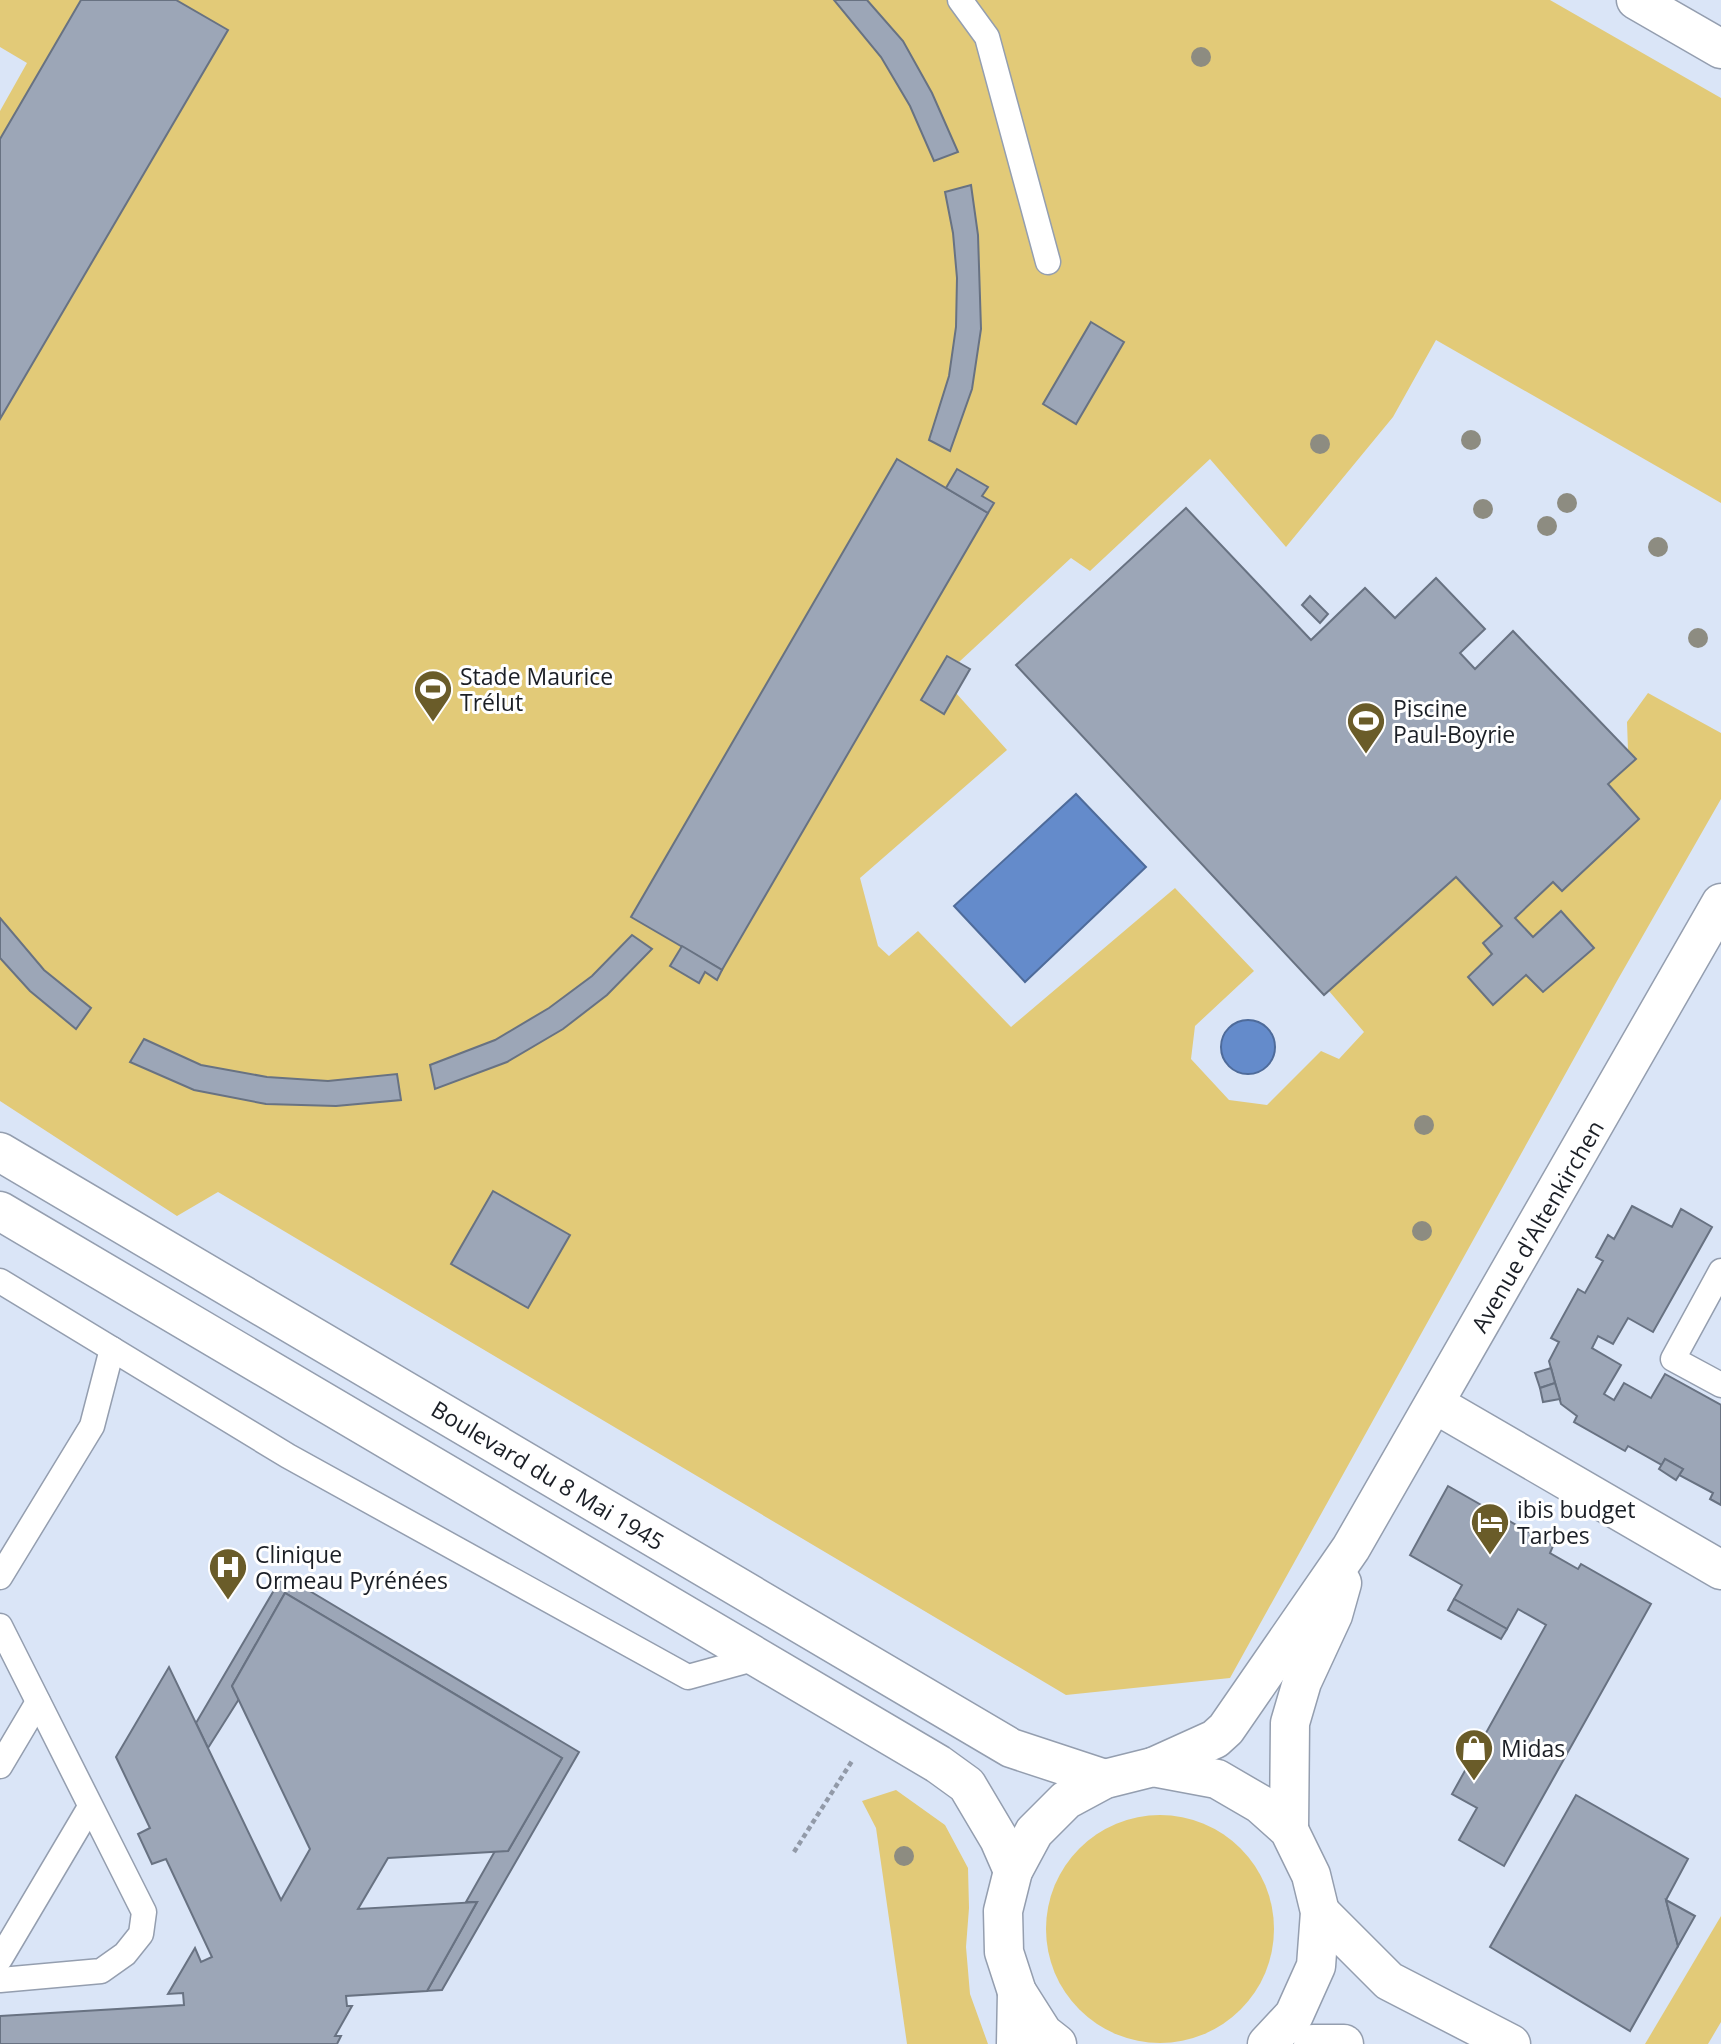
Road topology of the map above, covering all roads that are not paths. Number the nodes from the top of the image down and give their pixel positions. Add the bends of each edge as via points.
1 (960, 0) edge
2 (1636, 0) edge
3 (1721, 49) edge
4 (1048, 262) dead end
5 (1721, 903) edge
6 (0, 1152) edge
7 (0, 1211) edge
8 (1721, 1271) edge
9 (0, 1281) edge
10 (112, 1349) junction
11 (1721, 1385) edge
12 (1435, 1404) junction
13 (1352, 1548) junction
14 (1721, 1570) edge
15 (0, 1577) edge
16 (0, 1626) edge
17 (757, 1658) junction
18 (38, 1702) junction
19 (0, 1766) edge
20 (1153, 1767) junction
21 (1105, 1779) junction
22 (90, 1807) junction
23 (1289, 1830) junction
24 (1013, 1871) junction
25 (1320, 1912) junction
26 (0, 1959) edge
27 (0, 1980) edge
28 (1017, 1992) junction
29 (1016, 2044) edge
30 (1057, 2044) edge
31 (1267, 2044) edge
32 (1314, 2044) edge
33 (1343, 2044) edge
34 (1511, 2044) edge

1 - 4 lane via 987,37
2 - 3 main road
5 - 12 main road, Avenue d'Altenkirchen
6 - 21 main road, Boulevard du 8 Mai 1945 via 1011,1748
7 - 17 main road
8 - 11 lane via 1673,1359
9 - 10 lane
10 - 15 lane via 92,1426
10 - 17 lane via 288,1456 688,1677
12 - 13 main road, Avenue d'Altenkirchen
12 - 14 main road
13 - 20 main road, Avenue d'Altenkirchen via 1226,1729
13 - 23 main road, Avenue d'Altenkirchen via 1333,1615 1302,1682 1290,1723
16 - 18 lane
17 - 24 main road via 967,1785
18 - 19 lane
18 - 22 lane
20 - 21 main road
20 - 23 main road via 1217,1779 1260,1804
21 - 24 main road via 1066,1800 1034,1832
22 - 26 lane
22 - 27 lane via 144,1912 141,1934 125,1954 101,1971
23 - 25 main road via 1311,1874
24 - 28 main road via 1003,1911 1004,1952
25 - 31 main road via 1316,1966 1294,2015
25 - 34 main road via 1389,1982
28 - 29 main road
28 - 30 main road via 1043,2033
32 - 33 main road

